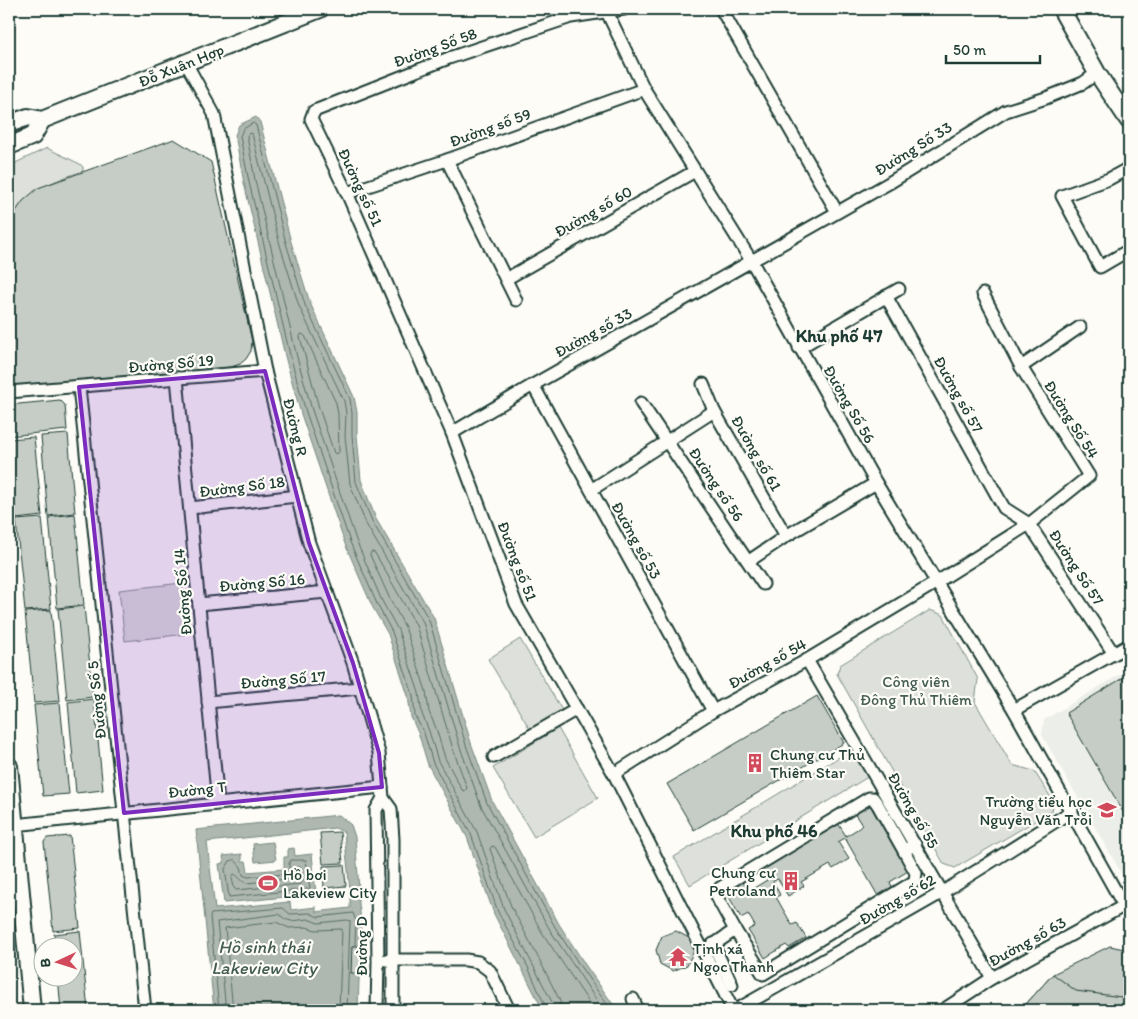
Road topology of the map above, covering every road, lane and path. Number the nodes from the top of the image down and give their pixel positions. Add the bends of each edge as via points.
1 (320, 9) edge
2 (624, 9) edge
3 (721, 9) edge
4 (1061, 9) edge
5 (605, 11) edge
6 (186, 62) junction
7 (1097, 73) junction
8 (644, 89) junction
9 (317, 110) joint
10 (42, 120) junction
11 (1129, 121) edge
12 (9, 124) edge
13 (9, 146) edge
14 (448, 160) junction
15 (1129, 168) edge
16 (695, 171) junction
17 (346, 193) junction
18 (837, 212) junction
19 (1129, 250) edge
20 (752, 262) junction
21 (506, 279) junction
22 (899, 289) dead end
23 (983, 294) dead end
24 (886, 296) junction
25 (516, 300) dead end
26 (1080, 327) dead end
27 (799, 348) junction
28 (1020, 367) junction
29 (266, 371) junction
30 (177, 378) junction
31 (533, 384) junction
32 (703, 384) dead end
33 (79, 387) junction
34 (9, 392) edge
35 (641, 403) dead end
36 (714, 412) junction
37 (452, 433) junction
38 (668, 441) junction
39 (876, 483) junction
40 (591, 490) junction
41 (297, 496) junction
42 (190, 508) junction
43 (1004, 508) joint
44 (1029, 524) junction
45 (786, 536) junction
46 (749, 561) junction
47 (937, 582) junction
48 (763, 584) dead end
49 (327, 592) junction
50 (199, 604) junction
51 (1129, 644) edge
52 (1114, 654) junction
53 (807, 660) junction
54 (360, 688) junction
55 (208, 702) junction
56 (576, 710) junction
57 (1014, 710) junction
58 (713, 711) junction
59 (494, 758) dead end
60 (9, 766) edge
61 (614, 774) junction
62 (383, 792) junction
63 (218, 803) junction
64 (1072, 811) junction
65 (124, 813) junction
66 (14, 825) junction
67 (915, 844) junction
68 (904, 851) junction
69 (943, 892) junction
70 (1127, 904) edge
71 (842, 927) junction
72 (735, 930) junction
73 (713, 944) junction
74 (851, 944) junction
75 (703, 952) junction
76 (378, 960) junction
77 (393, 960) junction
78 (992, 978) junction
79 (732, 984) dead end
80 (633, 999) dead end
81 (505, 1007) edge
82 (32, 1010) edge
83 (145, 1010) edge
84 (377, 1010) edge
85 (393, 1010) edge
86 (638, 1010) edge
87 (734, 1010) edge
88 (943, 1010) edge

1 - 6 main road, Đỗ Xuân Hợp
2 - 5 street, Đường Số 58
3 - 18 street
4 - 7 main road
5 - 8 street, Đường Số 56
5 - 9 street, Đường Số 58 via 561,20 449,58
6 - 10 main road, Đỗ Xuân Hợp
6 - 29 street, Đường R via 214,114
7 - 11 main road
7 - 18 street, Đường Số 33 via 1082,83 1006,111
8 - 14 street, Đường số 59
8 - 16 street, Đường Số 56
9 - 17 street, Đường số 51 via 311,119
10 - 12 main road, Đỗ Xuân Hợp via 28,117
10 - 13 main road, Đỗ Xuân Hợp via 33,136
14 - 17 street, Đường số 59
14 - 21 street
15 - 19 street via 1062,196 1100,267
16 - 20 street, Đường Số 56
16 - 21 street, Đường số 60
17 - 37 street, Đường số 51
18 - 20 street, Đường Số 33
20 - 27 street, Đường Số 56
20 - 31 street, Đường số 33
21 - 25 street
22 - 24 street
23 - 28 street, Đường Số 54
24 - 27 street
24 - 43 street, Đường số 57
26 - 28 street
27 - 39 street, Đường Số 56
28 - 44 street, Đường Số 54 via 1089,476
29 - 30 street, Đường Số 19
29 - 41 street, Đường R
30 - 33 street, Đường Số 19
30 - 42 street, Đường Số 14
31 - 37 street, Đường số 33
31 - 40 street, Đường số 53
32 - 36 street, Đường số 61
33 - 34 street, Đường Số 19
33 - 65 street, Đường Số 5
35 - 38 street, Đường số 56
36 - 38 street
36 - 45 street, Đường số 61
37 - 56 street, Đường số 51 via 516,604
38 - 40 street
38 - 46 street, Đường số 56
39 - 45 street
39 - 47 street, Đường Số 56
40 - 58 street, Đường số 53
41 - 42 street, Đường Số 18
41 - 49 street, Đường R via 309,543
42 - 50 street, Đường Số 14
43 - 44 street, Đường Số 57
44 - 47 street, Đường Số 54
44 - 52 street, Đường Số 57
45 - 46 street
46 - 48 street, Đường số 56
47 - 53 street, Đường số 54
47 - 57 street, Đường Số 56
49 - 50 street, Đường Số 16
49 - 54 street, Đường R
50 - 55 street, Đường Số 14
51 - 52 street
52 - 57 street
53 - 58 street, Đường số 54
53 - 67 street, Đường số 55
54 - 55 street, Đường Số 17
54 - 62 street, Đường R via 379,753
55 - 63 street, Đường Số 14
56 - 59 street
56 - 61 street, Đường số 51
57 - 64 street, Đường Số 56
58 - 61 street, Đường số 54
60 - 66 main road
61 - 75 street, Đường số 51
62 - 63 street, Đường T
62 - 76 street, Đường D via 376,810
62 - 77 street, Đường D via 391,809 393,838
63 - 65 street, Đường T
64 - 69 street, Đường số 62
64 - 70 street, Đường Số 56
65 - 66 street, Đường T
65 - 83 street, Đường Số 5
66 - 82 main road
67 - 68 street
67 - 69 street, Đường số 55
68 - 71 street via 916,873 915,881
68 - 72 street via 878,805 869,798 720,888 716,893
69 - 74 street, Đường số 62
69 - 78 street, Đường số 55
70 - 78 street, Đường số 63
71 - 72 street via 763,974
71 - 74 street
72 - 73 street
73 - 75 street
73 - 79 street
74 - 87 street, Đường số 62
75 - 87 street, Đường số 51
76 - 77 street
76 - 84 street, Đường D
77 - 81 street via 478,962 490,971
77 - 85 street, Đường D
78 - 88 street, Đường số 63
80 - 86 street

